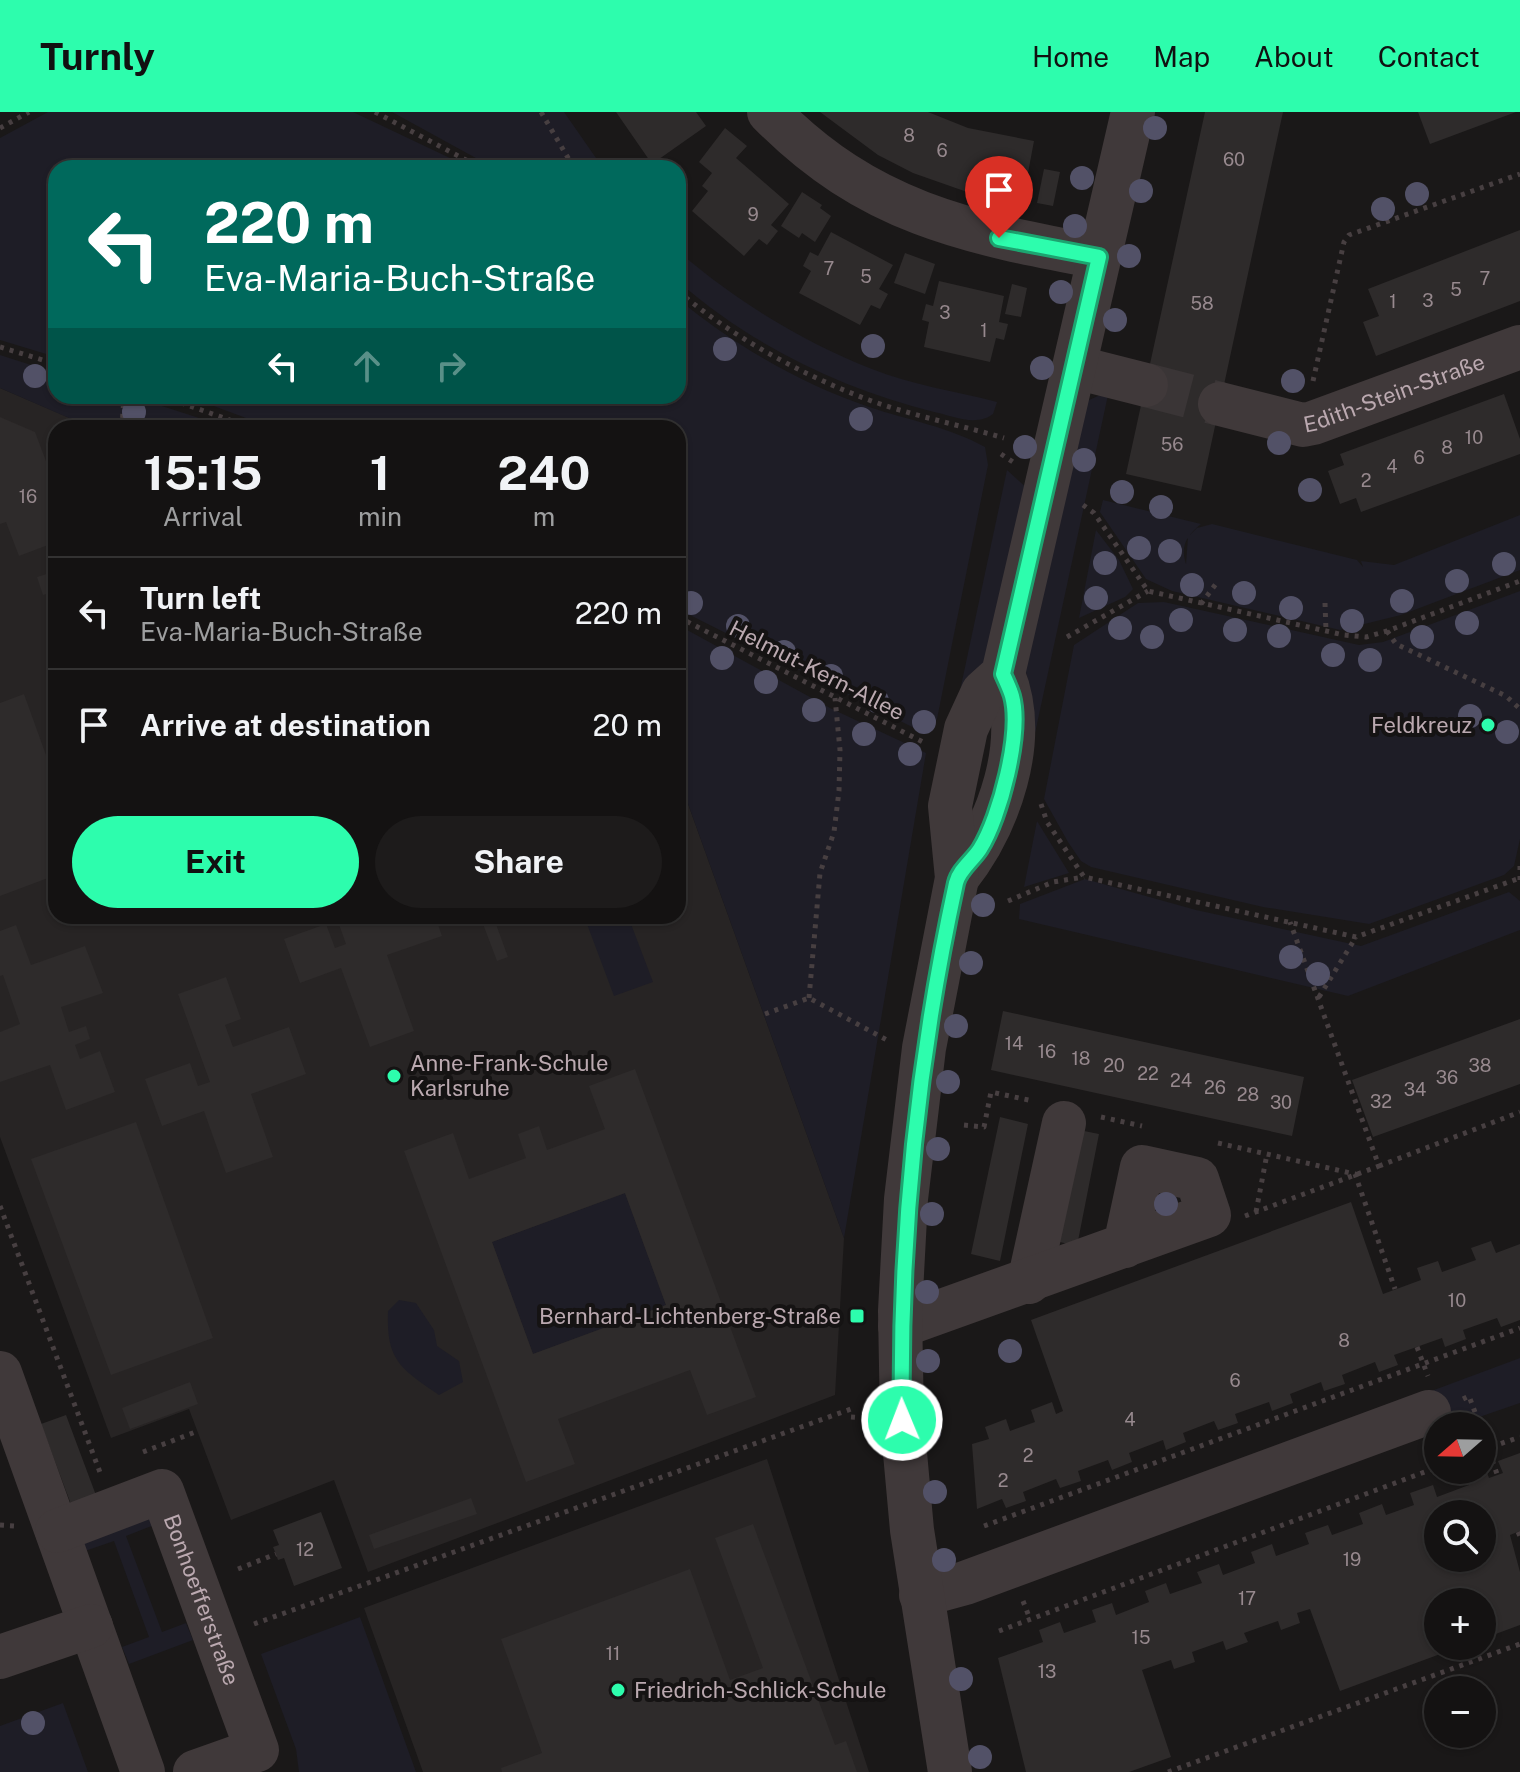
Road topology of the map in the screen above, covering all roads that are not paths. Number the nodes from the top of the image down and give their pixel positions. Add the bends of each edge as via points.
1 (769, 112) edge
2 (1133, 112) edge
3 (1099, 257) junction
4 (1520, 347) edge
5 (1075, 367) junction
6 (1146, 385) tunnel mouth
7 (1220, 404) tunnel mouth
8 (1064, 1123) dead end
9 (1125, 1246) junction
10 (1029, 1282) junction
11 (900, 1326) junction
12 (0, 1373) edge
13 (1424, 1414) edge
14 (57, 1531) junction
15 (921, 1595) junction
16 (91, 1626) junction
17 (0, 1657) edge
18 (143, 1772) edge
19 (195, 1772) edge
20 (950, 1772) edge

1 - 3 street via 840,173 887,201 970,230
2 - 3 street
3 - 5 street
4 - 7 street, Edith-Stein-Straße via 1303,425
5 - 6 street
5 - 11 street via 1003,674 983,692 966,729 950,806 957,878 924,1048 906,1199
8 - 10 street
9 - 9 street via 1209,1215 1197,1179 1142,1167
9 - 10 street
10 - 11 street
11 - 15 street via 902,1420
12 - 14 street
13 - 15 street
14 - 16 street
14 - 19 street, Bonhoefferstraße via 162,1491 257,1750
15 - 20 street
16 - 17 street
16 - 18 street

